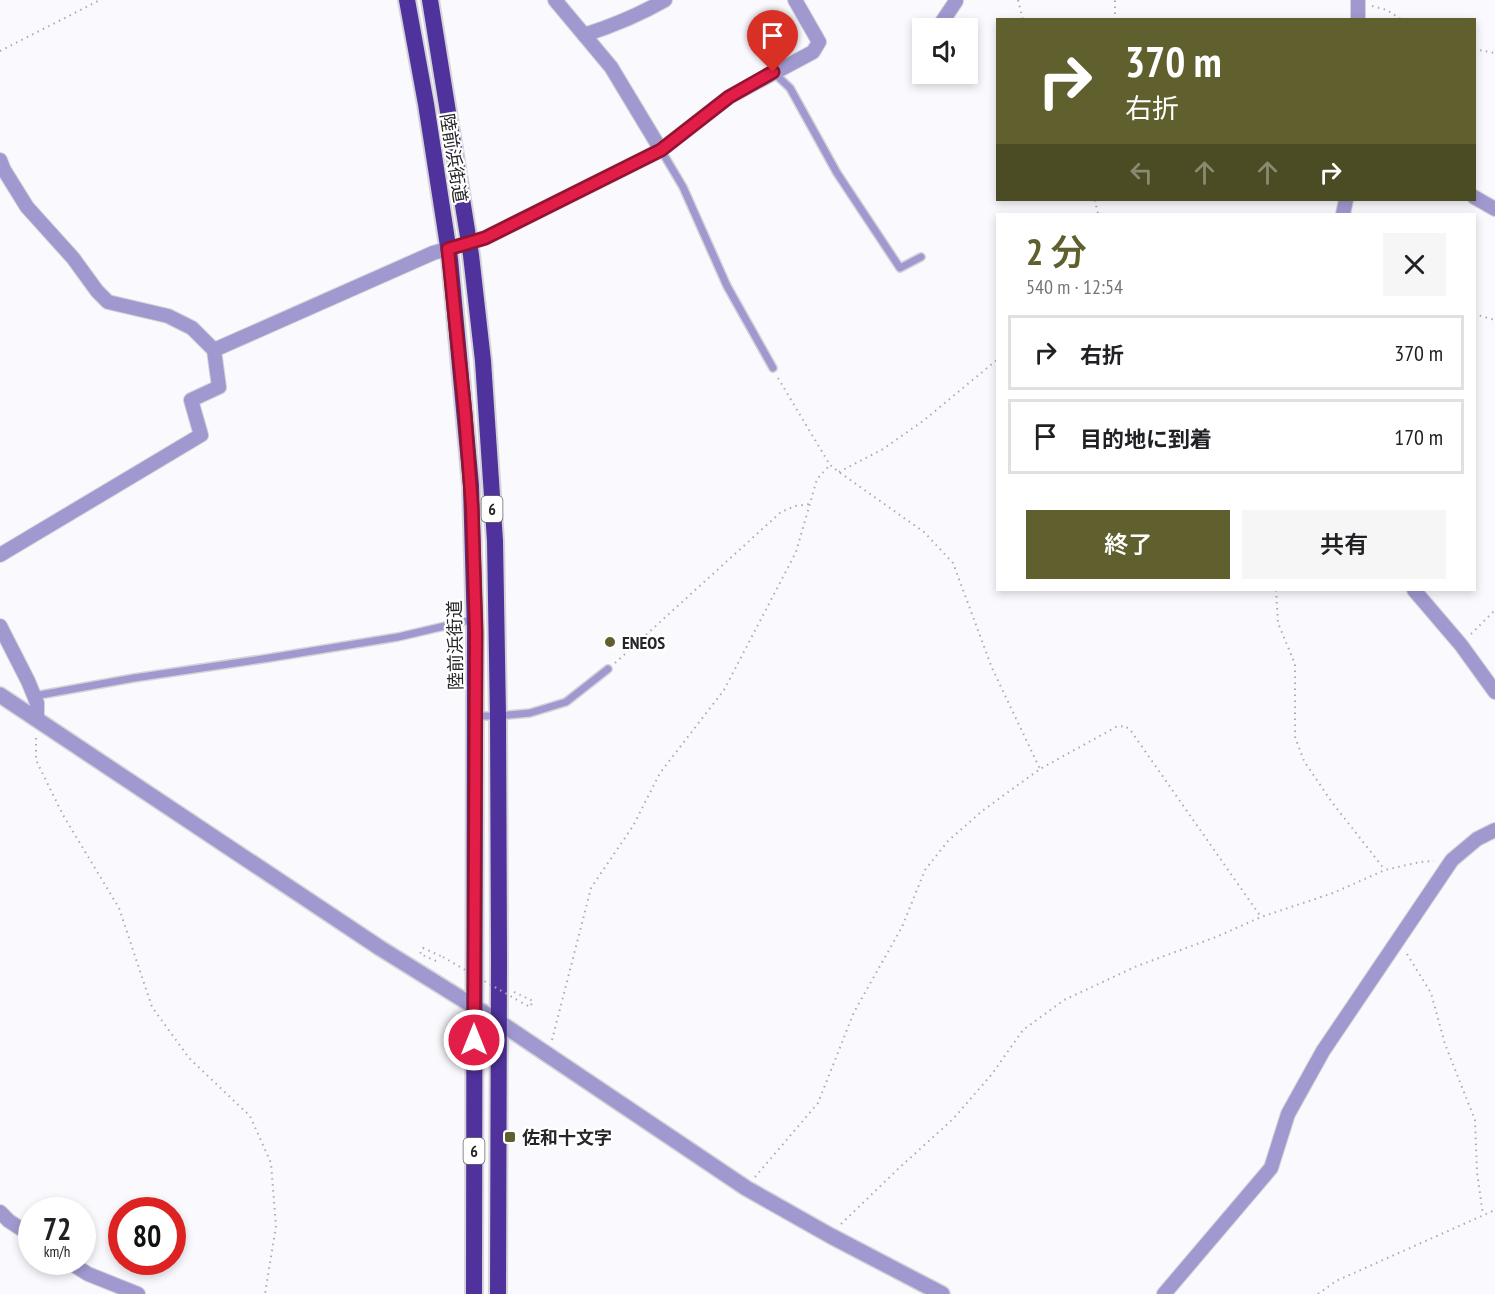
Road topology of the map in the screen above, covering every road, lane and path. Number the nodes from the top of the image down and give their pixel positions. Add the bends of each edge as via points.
1 (100, 0) edge
2 (407, 0) edge
3 (430, 0) edge
4 (555, 0) edge
5 (665, 0) edge
6 (795, 0) edge
7 (956, 0) edge
8 (1018, 0) edge
9 (1115, 0) edge
10 (1358, 1) edge
11 (945, 18) edge
12 (1022, 18) edge
13 (1115, 18) edge
14 (1358, 18) edge
15 (1399, 18) edge
16 (584, 35) junction
17 (1476, 50) edge
18 (0, 51) edge
19 (1495, 53) edge
20 (773, 72) junction
21 (661, 150) junction
22 (0, 160) edge
23 (1476, 198) edge
24 (1495, 209) edge
25 (470, 243) junction
26 (448, 249) junction
27 (921, 257) dead end
28 (1476, 315) edge
29 (1495, 320) edge
30 (214, 350) junction
31 (996, 361) edge
32 (773, 368) joint
33 (830, 465) junction
34 (839, 472) junction
35 (810, 504) junction
36 (0, 555) edge
37 (1276, 591) edge
38 (1415, 591) edge
39 (1495, 610) edge
40 (475, 619) junction
41 (0, 626) edge
42 (1461, 645) junction
43 (608, 669) joint
44 (1495, 692) edge
45 (0, 695) edge
46 (34, 696) junction
47 (475, 716) junction
48 (498, 716) junction
49 (37, 719) junction
50 (1040, 769) junction
51 (1495, 830) edge
52 (1452, 860) junction
53 (1385, 870) junction
54 (1261, 917) junction
55 (1399, 940) junction
56 (436, 961) dead end
57 (514, 992) dead end
58 (474, 1008) junction
59 (499, 1022) junction
60 (548, 1054) junction
61 (746, 1188) junction
62 (1495, 1210) edge
63 (0, 1212) edge
64 (1483, 1215) junction
65 (18, 1227) edge
66 (831, 1236) junction
67 (90, 1275) edge
68 (138, 1294) edge
69 (265, 1294) edge
70 (474, 1294) edge
71 (498, 1294) edge
72 (942, 1294) edge
73 (1164, 1294) edge
74 (1318, 1294) edge

1 - 18 path
2 - 26 highway, 陸前浜街道 / 6
3 - 25 highway, 陸前浜街道 / 6
4 - 16 street
5 - 16 street
6 - 20 street via 819,42 813,52
7 - 11 street
8 - 12 path
9 - 13 path
10 - 14 street
10 - 15 path
16 - 21 street via 611,67
17 - 19 path
20 - 21 street via 729,97
20 - 27 lane via 790,88 837,172 900,268
21 - 25 street
21 - 32 lane via 683,188 727,286
22 - 30 street via 27,207 108,302 168,316 192,328
23 - 24 street
25 - 26 street
25 - 48 highway, 陸前浜街道 / 6 via 483,361 495,541
26 - 30 street
26 - 40 highway, 陸前浜街道 / 6 via 471,484
28 - 29 path
30 - 36 street via 219,387 191,400 201,435
31 - 34 path via 923,421 883,449
32 - 33 path
33 - 34 path
33 - 35 path via 817,479
34 - 50 path via 924,532 953,563 992,668
35 - 43 path via 781,512
35 - 60 path via 796,552 724,690 660,773 633,826 591,888
37 - 53 path via 1278,623 1296,664 1295,737 1304,761
38 - 42 street
39 - 42 path
40 - 46 lane via 398,637
40 - 47 highway, 陸前浜街道 / 6
41 - 46 street
42 - 44 street
43 - 48 lane via 566,702 530,713
45 - 49 street
46 - 49 street
47 - 48 lane
47 - 58 highway, 陸前浜街道 / 6
48 - 59 highway, 陸前浜街道 / 6
49 - 58 street
49 - 69 path via 36,760 119,908 152,1007 189,1058 250,1116 271,1163 276,1226
50 - 54 path via 1116,727 1125,726
50 - 61 path via 973,819 948,841 925,870 902,927 854,1012 818,1103
51 - 52 street
52 - 53 path
52 - 55 street
53 - 54 path via 1333,893
54 - 66 path via 1064,1000 1023,1030 953,1119
55 - 64 path via 1431,993 1445,1044 1475,1120
55 - 73 street via 1317,1062 1288,1114 1271,1168
56 - 57 path, bridge via 420,954 423,948 530,1007 533,1001
58 - 59 street
58 - 70 highway, 陸前浜街道 / 6
59 - 60 street
59 - 71 highway, 陸前浜街道 / 6
60 - 61 street
61 - 66 street
62 - 64 path
63 - 65 street
64 - 74 path via 1336,1281
66 - 72 street
67 - 68 street

